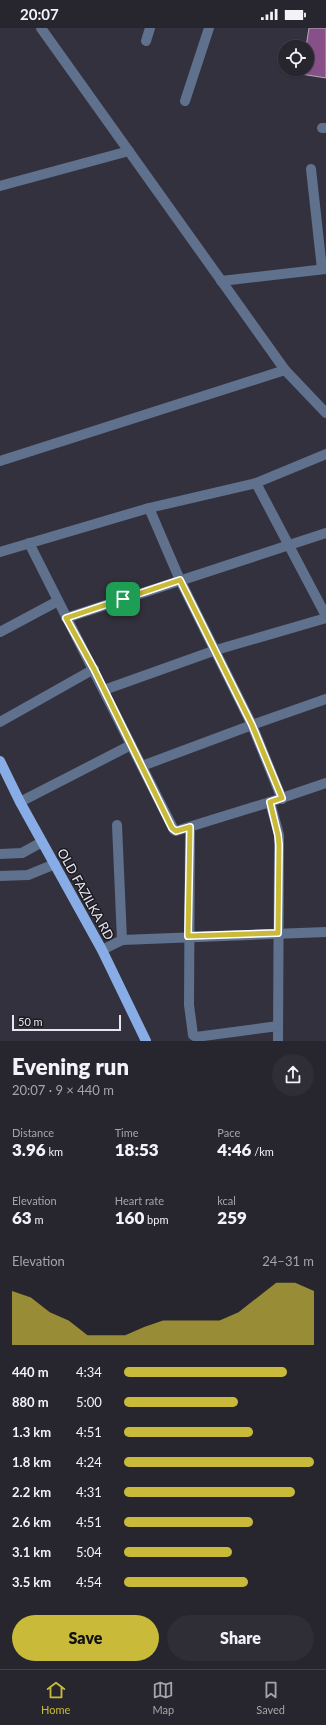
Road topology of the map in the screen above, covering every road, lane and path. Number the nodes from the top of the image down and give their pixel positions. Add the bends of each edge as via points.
1 (41, 28) edge
2 (150, 28) edge
3 (209, 28) edge
4 (146, 41) dead end
5 (185, 101) dead end
6 (129, 151) junction
7 (311, 169) dead end
8 (0, 186) edge
9 (324, 269) edge
10 (221, 281) junction
11 (284, 370) junction
12 (321, 403) edge
13 (326, 413) edge
14 (326, 454) edge
15 (0, 461) edge
16 (256, 483) junction
17 (149, 508) junction
18 (326, 533) edge
19 (29, 542) junction
20 (290, 546) junction
21 (0, 552) edge
22 (180, 580) junction
23 (58, 601) junction
24 (326, 617) edge
25 (66, 618) junction
26 (0, 632) edge
27 (216, 650) junction
28 (94, 669) junction
29 (104, 690) junction
30 (326, 699) edge
31 (0, 722) edge
32 (252, 725) junction
33 (131, 745) junction
34 (0, 760) edge
35 (142, 766) junction
36 (326, 783) edge
37 (282, 798) junction
38 (20, 802) junction
39 (270, 802) junction
40 (117, 825) dead end
41 (190, 827) junction
42 (42, 842) junction
43 (0, 854) edge
44 (55, 864) junction
45 (0, 876) edge
46 (326, 932) edge
47 (278, 933) junction
48 (188, 936) junction
49 (122, 940) junction
50 (102, 950) junction
51 (278, 1026) junction
52 (146, 1041) edge
53 (278, 1041) edge

1 - 6 street
2 - 4 street
3 - 5 street
6 - 8 street
6 - 10 street
7 - 9 street
9 - 10 street
10 - 11 street
11 - 12 street
11 - 15 street
12 - 13 street
14 - 16 street
16 - 17 street
16 - 20 street
17 - 19 street
17 - 22 street
18 - 20 street
19 - 21 street
19 - 23 street
20 - 22 street
20 - 24 street
22 - 25 street
22 - 27 street
23 - 25 street
23 - 26 street
24 - 27 street
25 - 28 street
27 - 29 street
27 - 32 street
28 - 29 street
28 - 31 street
29 - 33 street
30 - 32 street
32 - 35 street
32 - 37 street
33 - 35 street
33 - 38 street
34 - 38 main road, OLD FAZILKA RD
35 - 41 street via 172,828 176,831
36 - 37 street
37 - 39 street
38 - 42 main road, OLD FAZILKA RD
39 - 41 street
39 - 47 street via 279,840
40 - 49 street
41 - 48 street
42 - 43 street via 22,854
42 - 44 main road, OLD FAZILKA RD
44 - 45 street via 28,875
44 - 50 main road, OLD FAZILKA RD
46 - 47 street
47 - 48 street
47 - 51 street
48 - 49 street
48 - 51 street via 189,1005 193,1035 196,1037
49 - 50 street
50 - 52 main road, OLD FAZILKA RD
51 - 53 street

